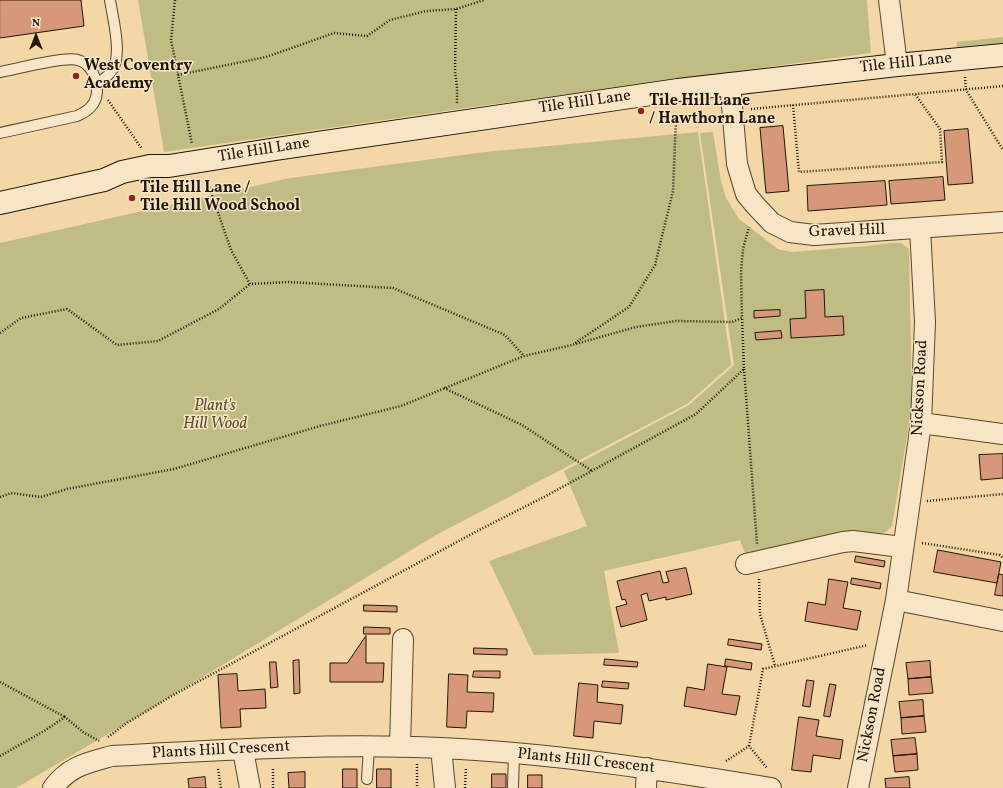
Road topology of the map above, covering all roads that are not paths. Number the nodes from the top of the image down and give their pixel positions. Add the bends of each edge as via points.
1 (110, 0) edge
2 (889, 0) edge
3 (1003, 55) edge
4 (897, 65) junction
5 (0, 72) edge
6 (730, 83) junction
7 (97, 84) junction
8 (0, 133) edge
9 (0, 203) edge
10 (1003, 222) edge
11 (920, 228) junction
12 (921, 423) junction
13 (1003, 434) edge
14 (903, 544) junction
15 (752, 563) road end
16 (896, 600) junction
17 (1003, 621) edge
18 (403, 639) dead end
19 (369, 747) junction
20 (408, 748) junction
21 (441, 748) junction
22 (243, 750) junction
23 (514, 754) junction
24 (647, 768) junction
25 (367, 779) dead end
26 (771, 781) edge
27 (513, 786) dead end
28 (53, 788) edge
29 (250, 788) edge
30 (445, 788) edge
31 (646, 788) edge
32 (858, 788) edge

1 - 7 lane via 118,52 117,61 112,70
2 - 4 street
3 - 4 main road, Tile Hill Lane
4 - 6 main road, Tile Hill Lane
5 - 7 lane via 66,59 78,60 88,65
6 - 9 main road, Tile Hill Lane via 169,166 143,167 104,180
6 - 11 street, Gravel Hill via 737,164 746,194 772,223 790,232 814,236
7 - 8 lane via 93,105 86,112
10 - 11 street, Gravel Hill
11 - 12 street, Nickson Road via 925,322
12 - 13 street
12 - 14 street, Nickson Road
14 - 15 street via 843,542
14 - 16 street, Nickson Road
16 - 17 street
16 - 32 street, Nickson Road
18 - 20 street
19 - 20 street, Plants Hill Crescent
19 - 22 street, Plants Hill Crescent
19 - 25 lane
20 - 21 street, Plants Hill Crescent
21 - 23 street, Plants Hill Crescent
21 - 30 street
22 - 28 street, Plants Hill Crescent via 112,756 82,764 61,777
22 - 29 street
23 - 24 street, Plants Hill Crescent
23 - 27 lane
24 - 26 street, Plants Hill Crescent via 712,778
24 - 31 street

